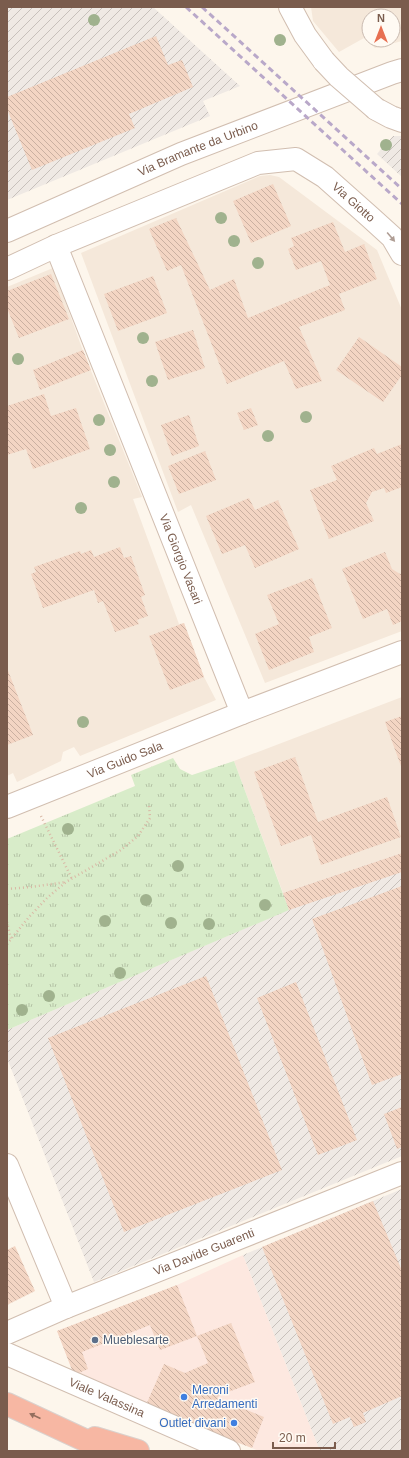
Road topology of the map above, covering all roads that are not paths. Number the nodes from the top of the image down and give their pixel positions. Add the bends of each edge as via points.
1 (290, 7) edge
2 (397, 71) edge
3 (402, 121) edge
4 (7, 231) edge
5 (56, 246) junction
6 (402, 254) edge
7 (7, 269) edge
8 (402, 652) edge
9 (242, 713) junction
10 (7, 807) edge
11 (7, 1165) edge
12 (402, 1173) edge
13 (66, 1307) junction
14 (7, 1333) edge
15 (7, 1354) edge
16 (7, 1404) edge
17 (59, 1427) junction
18 (108, 1451) edge
19 (138, 1451) edge
20 (229, 1451) edge

1 - 3 street, bridge via 324,61 339,77 376,109
2 - 4 street, Via Bramante da Urbino via 181,154
5 -> 6 street, Via Giotto via 258,163 296,159 325,177 370,216 392,237
5 - 7 street
5 - 9 street, Via Giorgio Vasari
8 - 9 street
9 - 10 street, Via Guido Sala
11 - 13 street
12 - 13 street, Via Davide Guarenti
13 - 14 street, Via Davide Guarenti
15 - 20 street, Viale Valassina
17 -> 16 highway
17 - 18 highway
17 - 19 highway

